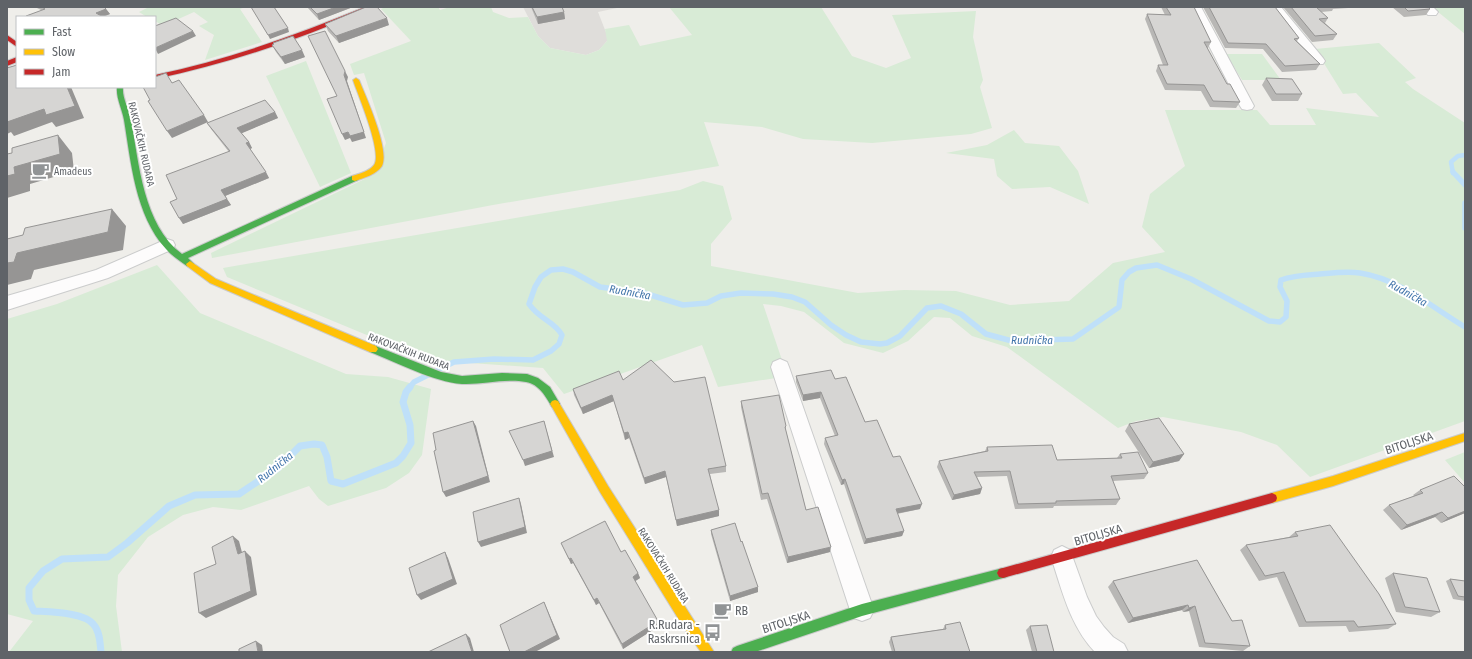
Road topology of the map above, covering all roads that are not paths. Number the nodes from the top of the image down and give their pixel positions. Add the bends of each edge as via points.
1 (370, 7) edge
2 (1195, 7) edge
3 (1275, 7) edge
4 (7, 37) edge
5 (16, 45) edge
6 (16, 60) edge
7 (1318, 61) edge
8 (7, 64) edge
9 (156, 77) edge
10 (356, 80) dead end
11 (120, 88) edge
12 (1247, 106) dead end
13 (167, 245) junction
14 (182, 257) junction
15 (7, 303) edge
16 (780, 367) dead end
17 (1465, 437) edge
18 (1062, 558) junction
19 (862, 610) junction
20 (708, 652) edge
21 (737, 652) edge
22 (1116, 652) edge

1 - 9 street via 239,56
2 - 12 street
3 - 7 street
4 - 5 street
6 - 8 street
10 - 14 street via 375,132 380,157 378,166
11 - 13 street, RAKOVAČKIH RUDARA via 133,160 144,201
13 - 14 street, RAKOVAČKIH RUDARA
13 - 15 street via 97,276
14 - 20 street, RAKOVAČKIH RUDARA via 213,281 440,376 462,380 527,378 547,390 604,489
16 - 19 street
17 - 18 street, BITOLJSKA via 1333,481
18 - 19 street, BITOLJSKA
18 - 22 street via 1087,625 1098,639
19 - 21 street, BITOLJSKA

